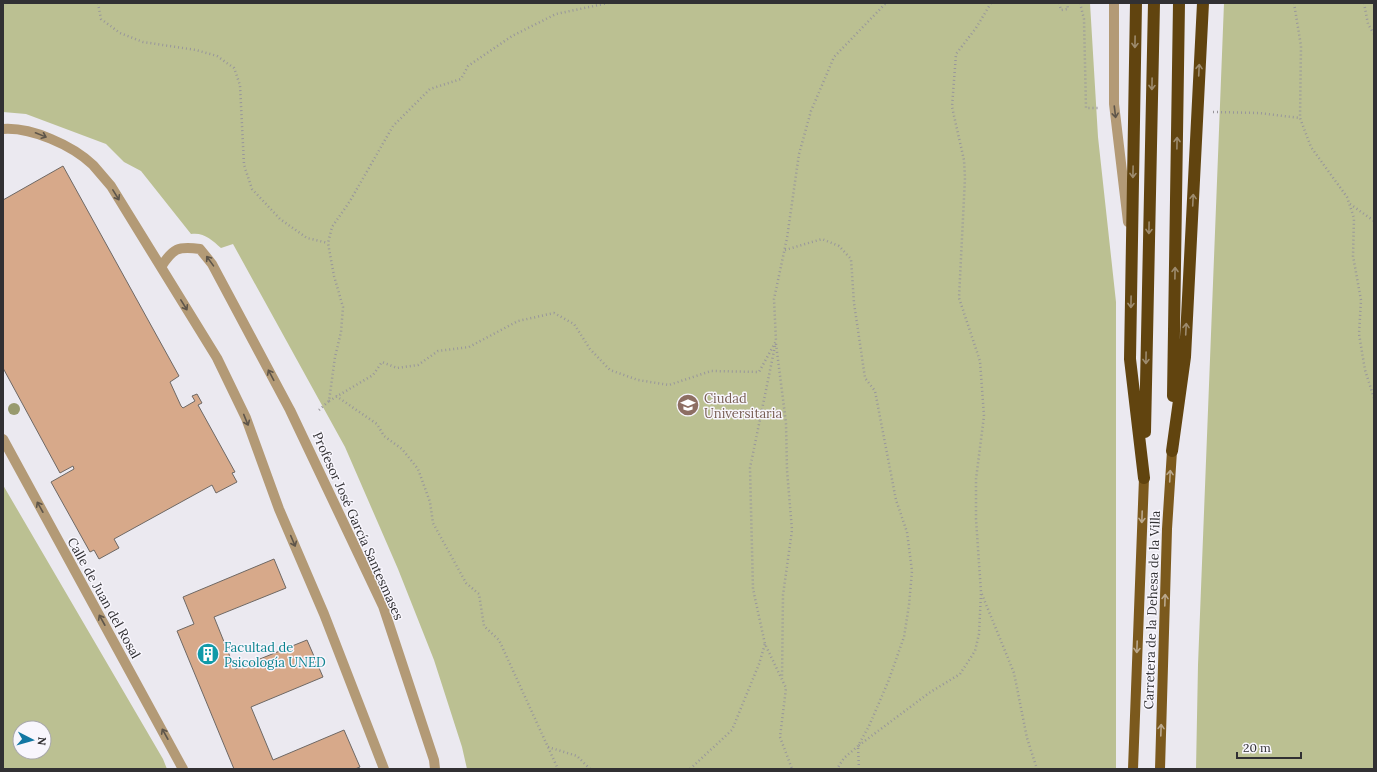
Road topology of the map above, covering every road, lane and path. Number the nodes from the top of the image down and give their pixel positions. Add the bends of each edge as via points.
1 (98, 3) edge
2 (608, 3) edge
3 (886, 3) edge
4 (991, 3) edge
5 (1059, 3) edge
6 (1067, 3) edge
7 (1114, 3) edge
8 (1136, 3) edge
9 (1154, 3) edge
10 (1179, 3) edge
11 (1203, 3) edge
12 (1294, 3) edge
13 (1364, 3) edge
14 (1374, 34) edge
15 (1259, 113) dead end
16 (1300, 118) junction
17 (3, 129) edge
18 (1349, 204) junction
19 (1374, 221) edge
20 (328, 243) junction
21 (1131, 248) junction
22 (785, 250) junction
23 (161, 268) junction
24 (776, 341) junction
25 (336, 396) junction
26 (1374, 398) edge
27 (329, 400) junction
28 (319, 410) dead end
29 (3, 439) edge
30 (1172, 452) junction
31 (1144, 478) junction
32 (981, 592) junction
33 (765, 644) junction
34 (782, 681) junction
35 (858, 746) junction
36 (548, 747) junction
37 (183, 769) edge
38 (384, 769) edge
39 (435, 769) edge
40 (558, 769) edge
41 (590, 769) edge
42 (690, 769) edge
43 (792, 769) edge
44 (837, 769) edge
45 (859, 769) edge
46 (1037, 769) edge
47 (1133, 769) edge
48 (1160, 769) edge

1 - 20 path via 102,19 120,33 143,42 217,56 234,68 240,85 244,165 252,189 280,219 306,238
2 - 20 path via 556,14 524,29 468,66 461,79 430,89 393,126 332,227
3 - 22 path via 834,57 811,111 799,154
4 - 32 path via 956,54 952,107 964,160 965,178 959,298 980,361 984,416 976,479
5 - 6 path via 1061,10 1068,9
7 -> 21 street via 1114,104
8 -> 21 highway
9 -> 31 highway
30 -> 10 highway
30 -> 11 highway via 1185,357
12 - 16 path via 1301,46
13 - 14 path via 1368,24
15 - 16 path
16 - 18 path via 1311,147 1347,197
17 -> 23 street via 14,128 39,134 74,151 92,164 111,186
18 - 19 path
18 - 26 path via 1354,218 1353,256 1361,300 1359,334 1365,370
20 - 27 path via 343,307
21 -> 31 highway via 1130,359
22 - 24 path via 774,299
22 - 35 path via 822,239 839,246 851,259 854,303 865,378 875,391 896,500 907,532 912,571 904,637 888,682
23 -> 38 street via 217,358 246,418 279,509 324,614
39 -> 23 street, Profesor José García Santesmases via 383,606 290,410 212,264 200,249 184,247 169,254
24 - 25 path via 759,372 711,371 669,385 638,380 610,370 590,348 574,324 554,313 518,322 469,347 438,351 418,365 397,368 382,362 373,375
24 - 33 path via 750,468 753,588
24 - 34 path via 786,422 792,530 783,595
25 - 27 path
25 - 36 path via 377,424 384,436 402,449 418,469 430,502 433,523 466,583 479,594 484,626 499,640
27 - 28 path
37 -> 29 street, Calle de Juan del Rosal
48 -> 30 main road, Carretera de la Dehesa de la Villa via 1167,528
31 -> 47 main road, Carretera de la Dehesa de la Villa
32 - 35 path via 979,634 975,651 960,674 929,693
32 - 46 path via 1014,673 1027,738
33 - 34 path
33 - 42 path via 732,730
34 - 43 path via 786,688 780,737
35 - 44 path via 844,758
35 - 45 path
36 - 40 path
36 - 41 path via 577,756

